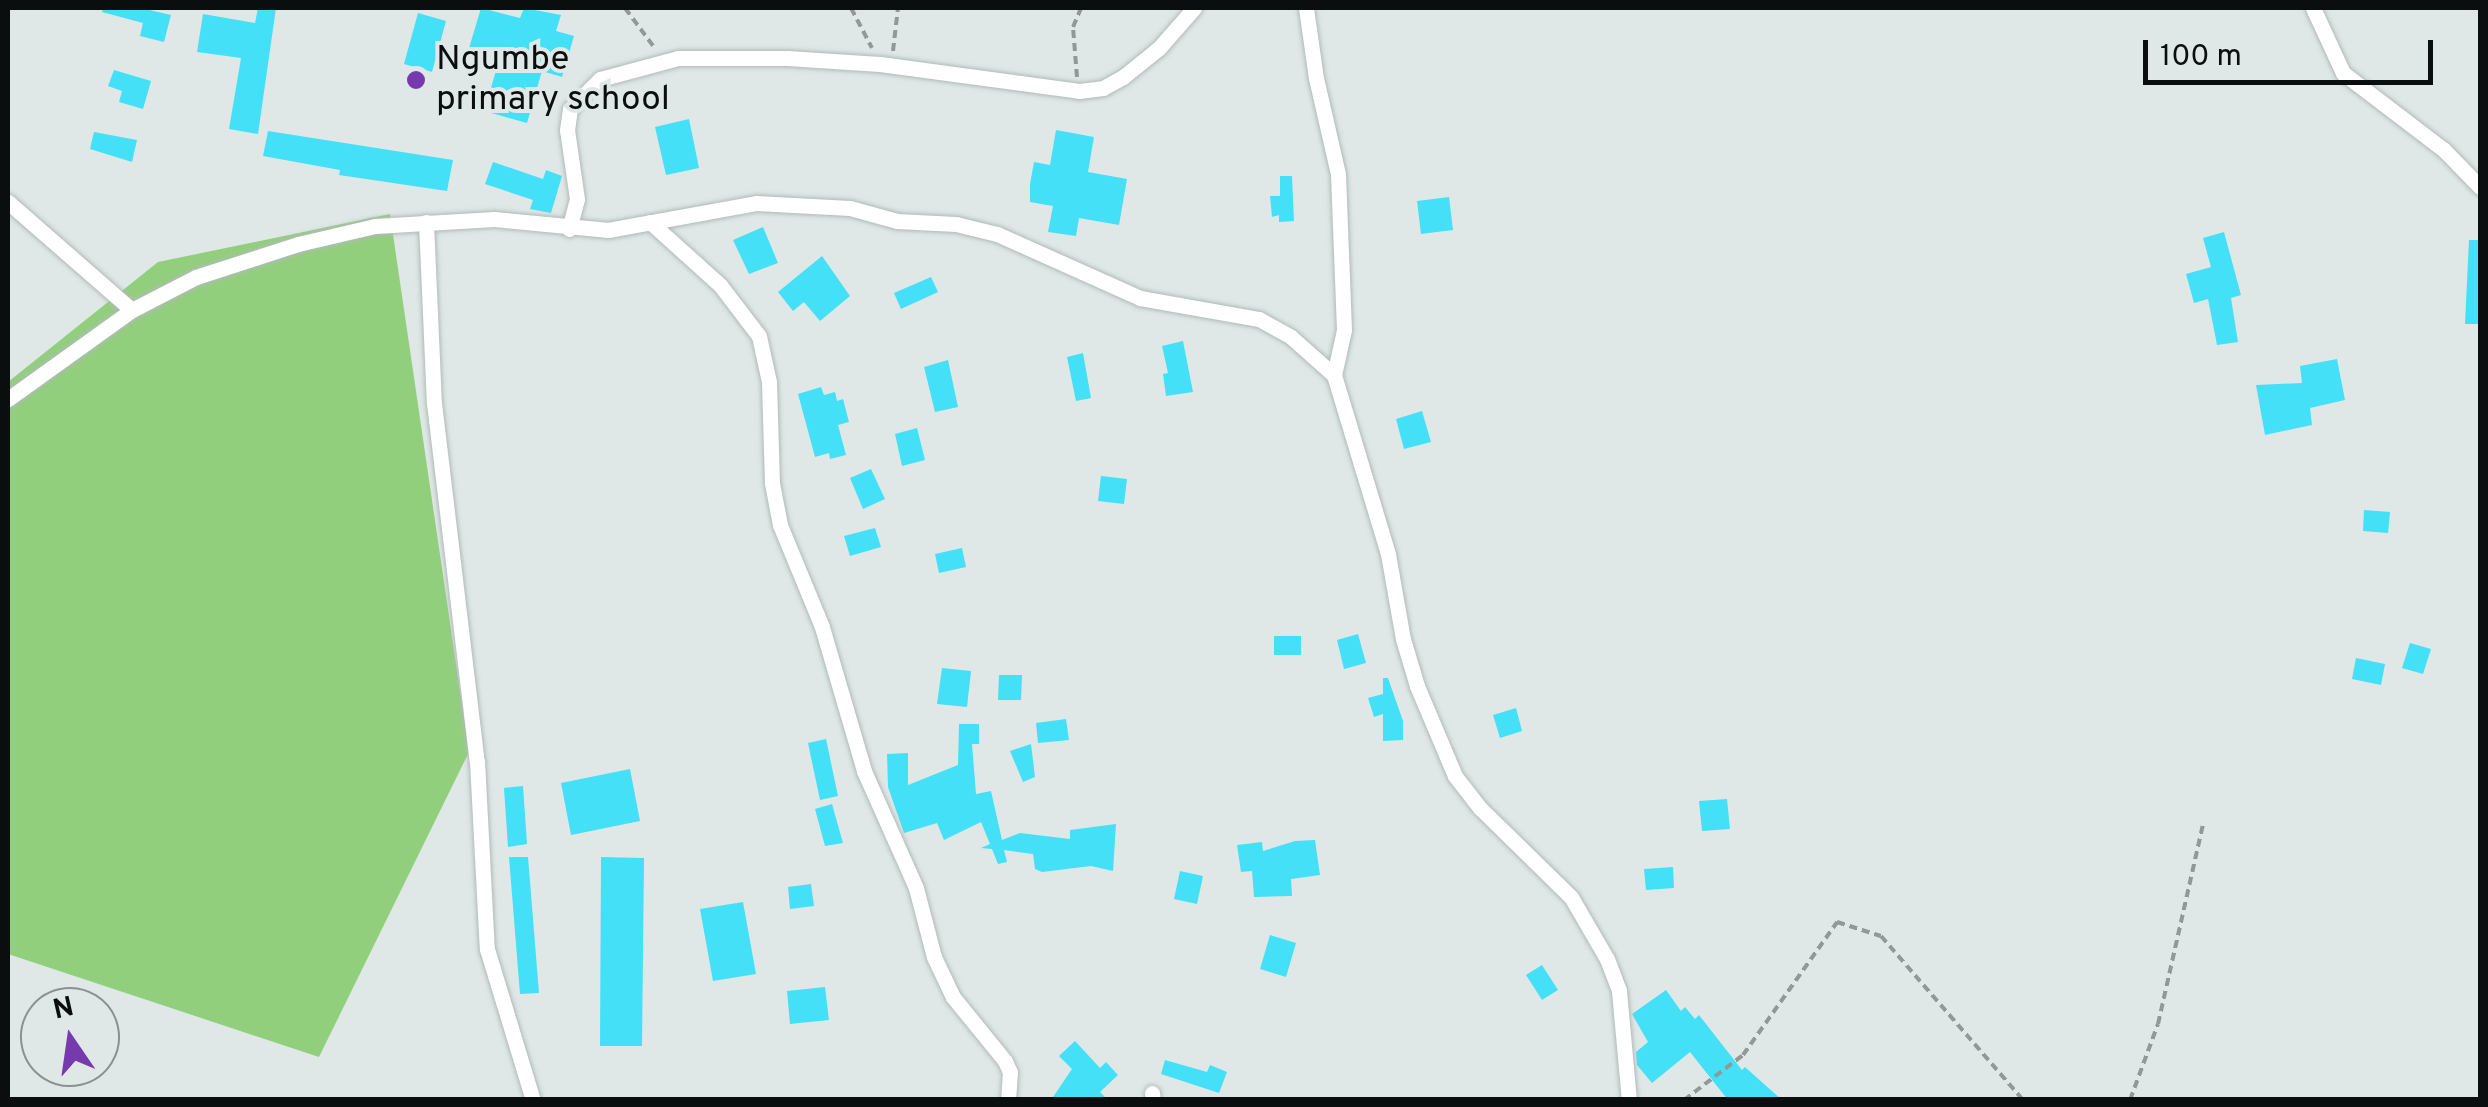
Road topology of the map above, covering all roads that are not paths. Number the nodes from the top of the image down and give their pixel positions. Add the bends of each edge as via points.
1 (1194, 8) edge
2 (1306, 8) edge
3 (2314, 8) edge
4 (2480, 188) edge
5 (8, 202) edge
6 (426, 222) junction
7 (650, 222) junction
8 (569, 230) junction
9 (132, 310) junction
10 (1334, 375) junction
11 (8, 399) edge
12 (533, 1100) edge
13 (1008, 1100) edge
14 (1629, 1100) edge

1 - 8 street via 1123,77 1078,91 886,65 678,58 600,79 570,109 577,198
2 - 10 street via 1338,174 1344,330
3 - 4 street via 2343,73 2416,127
5 - 9 street
6 - 8 street via 494,219
6 - 9 street via 298,244 196,277
6 - 12 street via 434,403 477,761 486,949
7 - 8 street
7 - 10 street via 756,203 796,203 956,224 997,234 1140,298 1259,319
7 - 13 street via 720,285 758,336 770,382 780,525 822,627 864,771 916,888 934,958 954,997 1005,1061
9 - 11 street
10 - 14 street via 1388,554 1417,686 1456,776 1571,896 1606,959 1619,991

